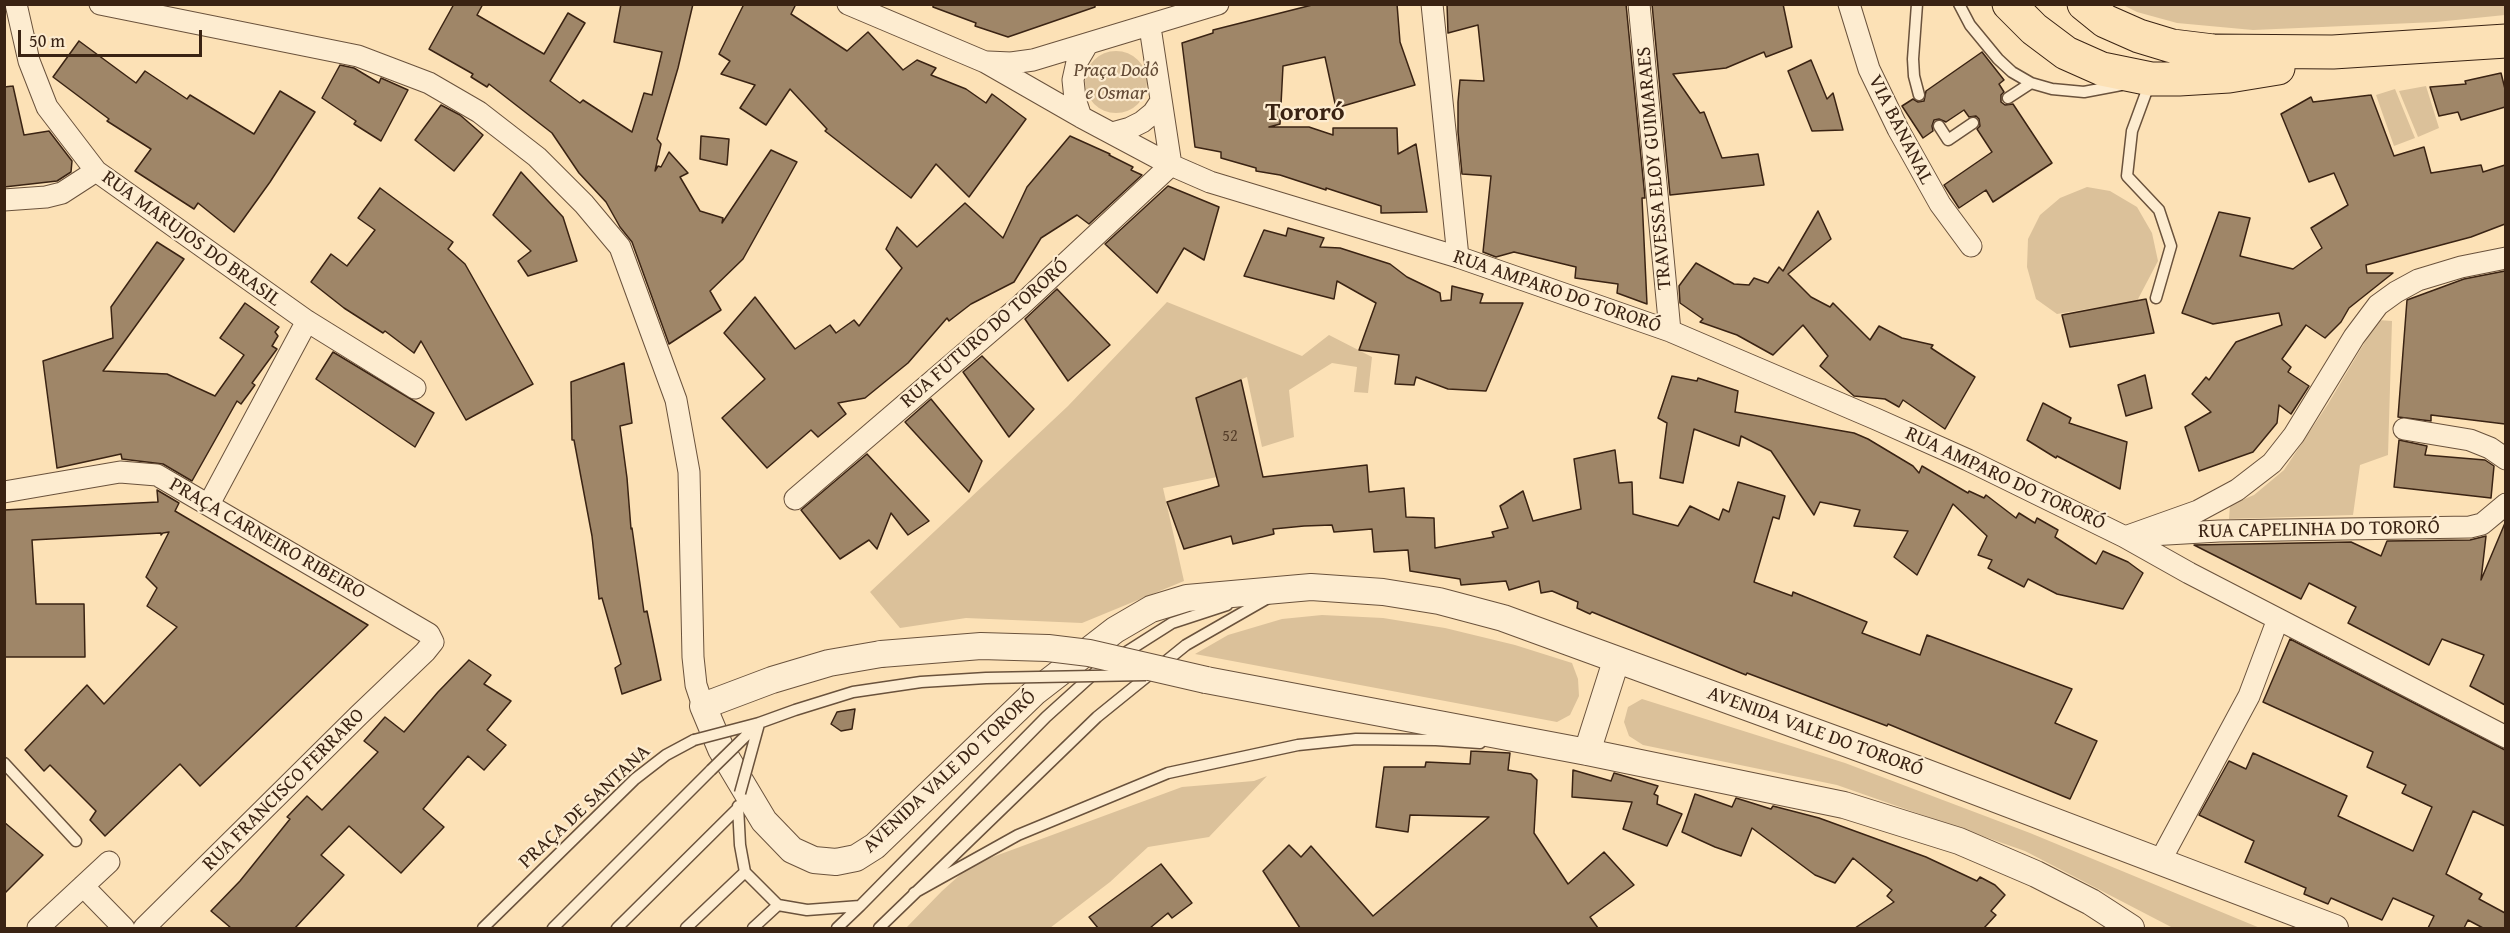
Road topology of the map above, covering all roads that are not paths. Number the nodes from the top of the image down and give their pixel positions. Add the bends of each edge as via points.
1 (16, 4) edge
2 (100, 4) edge
3 (848, 4) edge
4 (1218, 4) edge
5 (1432, 4) edge
6 (1639, 4) edge
7 (1849, 4) edge
8 (1917, 4) edge
9 (1959, 4) edge
10 (2009, 4) edge
11 (2084, 4) edge
12 (1150, 27) junction
13 (2505, 40) edge
14 (1087, 45) junction
15 (2333, 52) junction
16 (985, 62) junction
17 (2151, 79) junction
18 (2031, 82) junction
19 (1919, 95) dead end
20 (2008, 98) dead end
21 (1161, 100) junction
22 (1081, 117) junction
23 (1973, 123) dead end
24 (1939, 126) dead end
25 (1112, 133) junction
26 (1171, 165) junction
27 (96, 171) junction
28 (4, 201) edge
29 (1971, 246) dead end
30 (1458, 257) junction
31 (2505, 258) edge
32 (2156, 298) dead end
33 (307, 321) junction
34 (1670, 331) junction
35 (415, 388) dead end
36 (2403, 429) dead end
37 (2505, 459) edge
38 (4, 492) edge
39 (795, 500) dead end
40 (209, 504) junction
41 (2505, 504) edge
42 (2125, 537) junction
43 (1282, 589) junction
44 (2278, 619) junction
45 (425, 652) joint
46 (1616, 661) junction
47 (1179, 674) junction
48 (703, 706) junction
49 (759, 723) junction
50 (2505, 737) edge
51 (1587, 752) junction
52 (4, 763) edge
53 (738, 808) junction
54 (76, 841) dead end
55 (109, 862) dead end
56 (2159, 863) junction
57 (745, 872) junction
58 (83, 886) junction
59 (914, 893) junction
60 (778, 905) junction
61 (860, 906) junction
62 (38, 928) edge
63 (124, 928) edge
64 (144, 928) edge
65 (483, 928) edge
66 (553, 928) edge
67 (617, 928) edge
68 (687, 928) edge
69 (753, 928) edge
70 (837, 928) edge
71 (879, 928) edge
72 (2131, 928) edge
73 (2332, 928) edge

1 - 27 street, RUA MARUJOS DO BRASIL via 29,61 47,107
2 - 48 street via 358,56 429,83 479,112 537,157 584,204 620,247 676,400 689,472 693,657
3 - 16 street, RUA AMPARO DO TORORÓ
4 - 12 street
5 - 30 street
6 - 34 street, TRAVESSA ELOY GUIMARAES
7 - 29 street, VIA BANANAL via 1869,69 1898,129 1940,204
8 - 19 lane via 1913,59
9 - 18 lane via 1970,25 1998,59
10 - 17 main road via 2066,53 2102,69
11 - 15 main road via 2105,21 2172,46 2213,51
12 - 14 street
12 - 21 street
13 - 15 main road
14 - 16 street via 1033,60
14 - 22 street via 1073,80
15 - 17 main road via 2278,68 2229,76
16 - 22 street, RUA AMPARO DO TORORÓ
17 - 18 lane via 2084,92
17 - 32 lane via 2132,131 2127,176 2159,210 2171,246
18 - 20 lane
21 - 25 street via 1142,122
21 - 26 street
22 - 25 street, RUA AMPARO DO TORORÓ
23 - 24 lane via 1948,140
25 - 26 street, RUA AMPARO DO TORORÓ
26 - 30 street, RUA AMPARO DO TORORÓ via 1210,182
26 - 39 street, RUA FUTURO DO TORORÓ via 1020,306
27 - 28 street via 62,193
27 - 33 street, RUA MARUJOS DO BRASIL
30 - 34 street, RUA AMPARO DO TORORÓ
31 - 42 street, RUA AMPARO DO TORORÓ via 2418,280 2378,305 2272,463 2237,490 2198,511
33 - 35 street, RUA MARUJOS DO BRASIL
33 - 40 street
34 - 42 street, RUA AMPARO DO TORORÓ via 1958,455
36 - 37 street via 2470,440
38 - 40 street, PRAÇA CARNEIRO RIBEIRO via 120,472 157,475
40 - 45 street, PRAÇA CARNEIRO RIBEIRO via 429,634 433,642
41 - 42 street, RUA CAPELINHA DO TORORÓ via 2482,524 2470,526 2219,531
42 - 44 street, RUA AMPARO DO TORORÓ
43 - 46 street, AVENIDA VALE DO TORORÓ via 1348,589 1439,601 1503,618
43 - 48 street, AVENIDA VALE DO TORORÓ via 1186,598 1152,609 1115,630 1035,692 875,846 856,858 836,862 814,860 792,850 764,821 722,749
43 - 59 lane, AVENIDA VALE DO TORORÓ via 1186,645 1142,678
43 - 61 lane via 1172,624 1098,670 1046,717
44 - 50 street, RUA AMPARO DO TORORÓ
44 - 56 street via 2249,696
45 - 64 street, RUA FRANCISCO FERRARO
46 - 51 street
46 - 56 street, AVENIDA VALE DO TORORÓ via 1922,771
47 - 48 street, AVENIDA VALE DO TORORÓ, bridge via 1089,653 981,646 881,654 829,663
47 - 49 lane, PRAÇA DE SANTANA, bridge via 921,682 853,693
47 - 51 street, AVENIDA VALE DO TORORÓ, bridge
49 - 53 lane, bridge
49 - 65 lane, PRAÇA DE SANTANA, bridge via 694,740 666,755 635,779
49 - 66 lane, bridge
51 - 59 lane, AVENIDA VALE DO TORORÓ via 1436,740 1356,739 1250,753 1168,773 1098,800 1018,835
51 - 72 street, AVENIDA VALE DO TORORÓ via 1844,805 1959,841 2036,874
52 - 54 lane
53 - 57 lane
53 - 67 lane
55 - 58 street
56 - 73 street, AVENIDA VALE DO TORORÓ
57 - 60 lane
57 - 68 lane
58 - 62 street
58 - 63 street
59 - 71 lane, AVENIDA VALE DO TORORÓ
60 - 61 lane via 807,910
60 - 69 lane
61 - 70 lane

